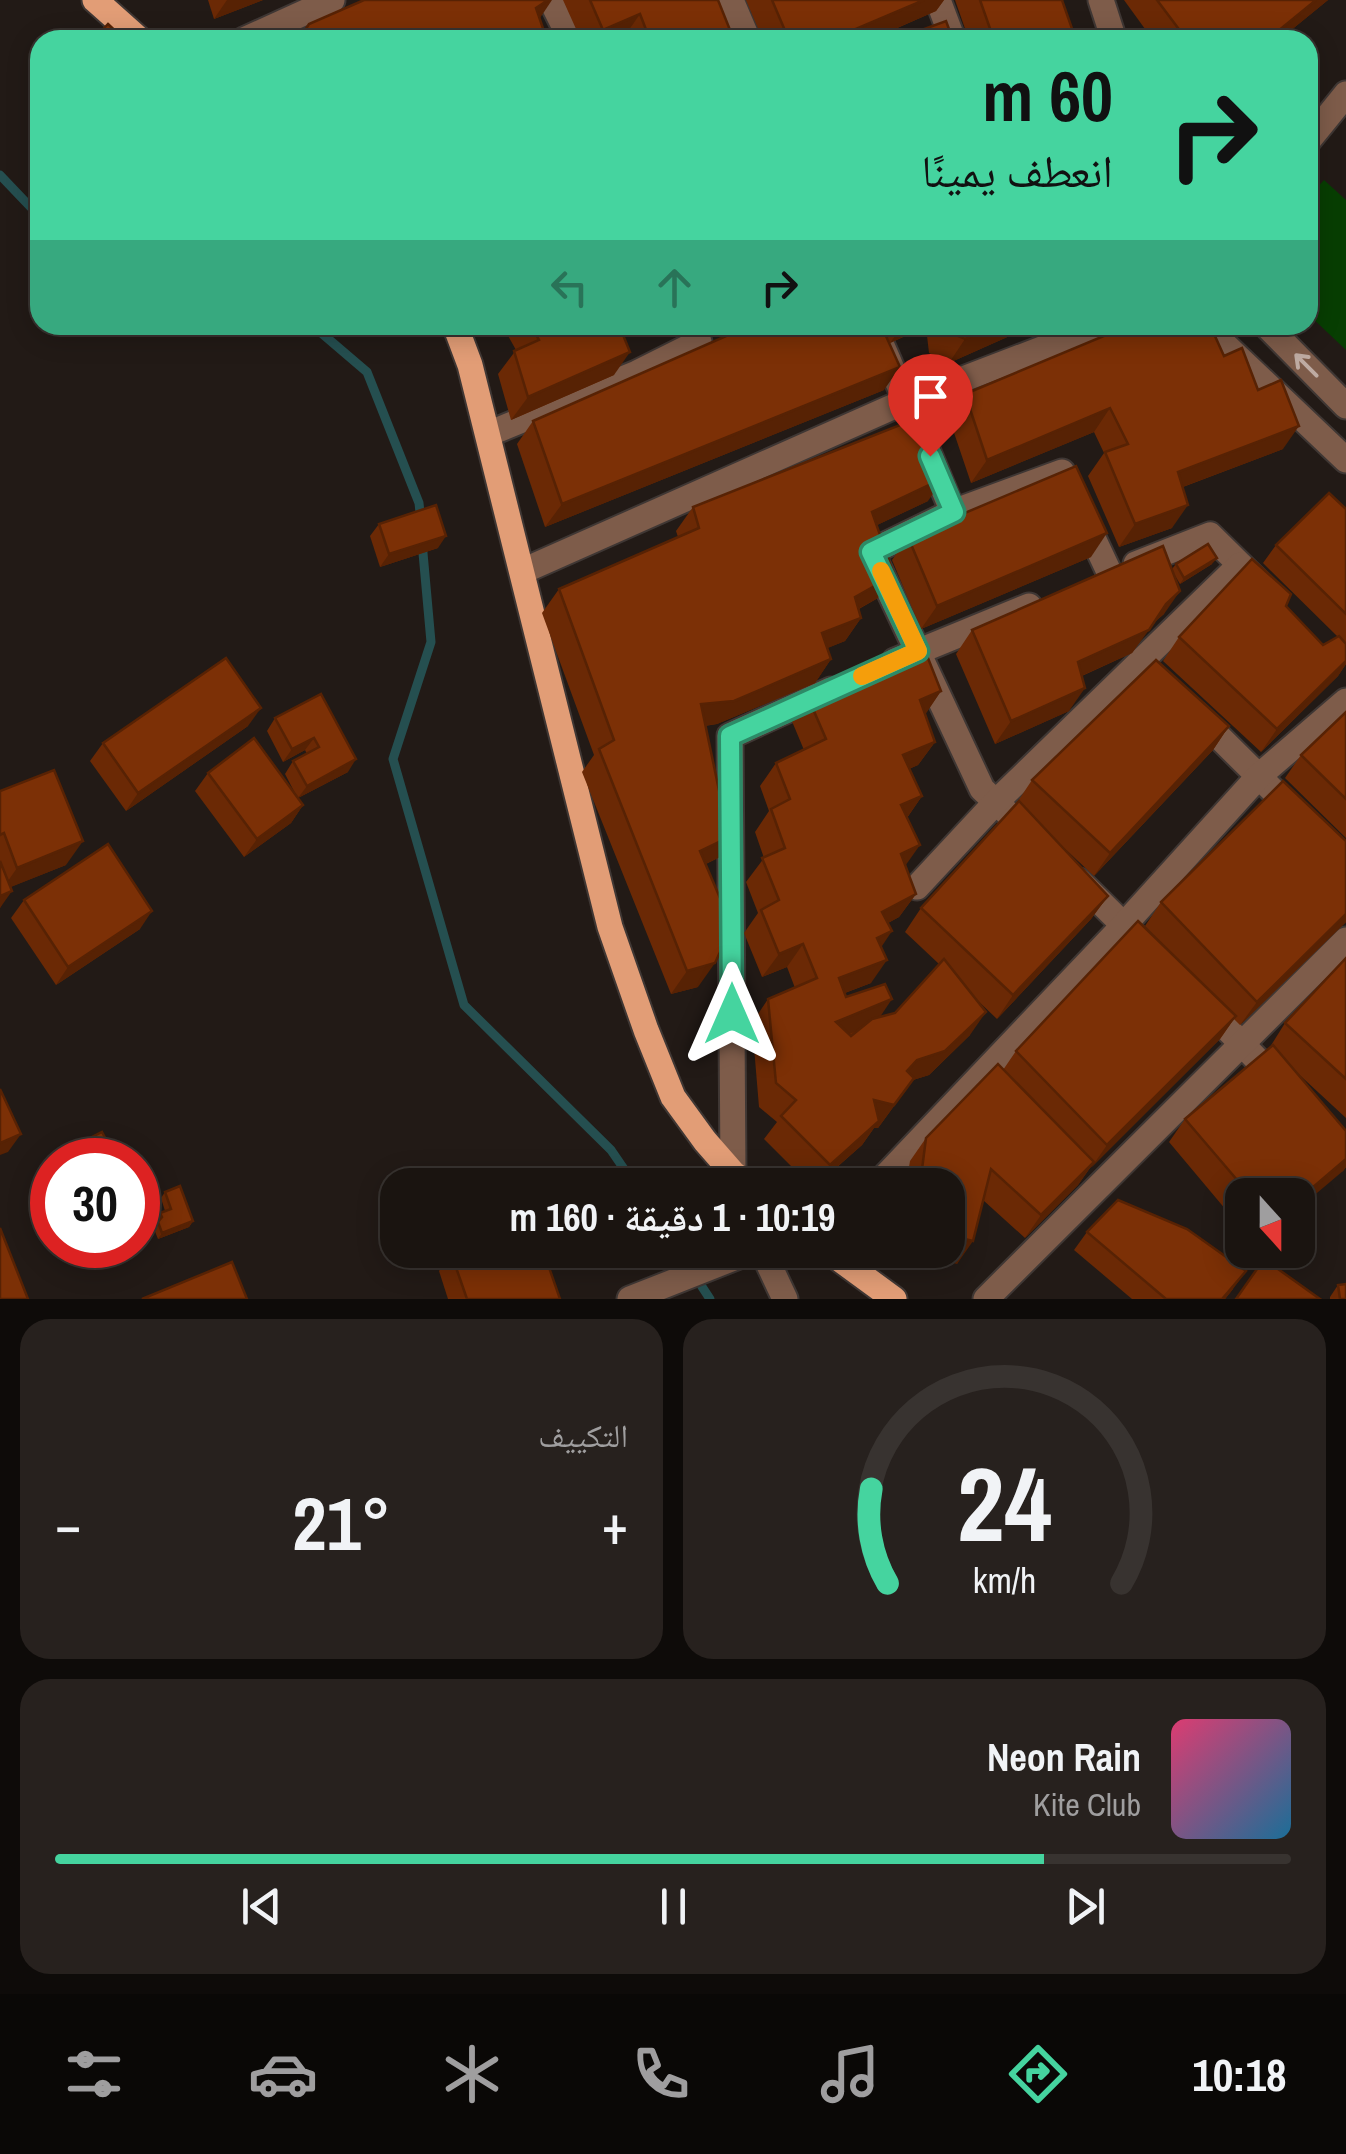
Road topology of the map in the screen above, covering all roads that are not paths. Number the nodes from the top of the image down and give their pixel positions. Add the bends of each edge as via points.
1 (95, 0) edge
2 (332, 0) edge
3 (552, 0) edge
4 (730, 0) edge
5 (938, 0) edge
6 (1101, 0) edge
7 (129, 30) edge
8 (266, 30) edge
9 (566, 30) edge
10 (744, 30) edge
11 (949, 30) edge
12 (1111, 30) edge
13 (1346, 94) edge
14 (1318, 129) edge
15 (459, 335) edge
16 (696, 335) edge
17 (877, 335) edge
18 (1058, 335) edge
19 (1215, 335) edge
20 (1276, 335) edge
21 (906, 401) junction
22 (1346, 406) edge
23 (488, 434) junction
24 (1346, 460) edge
25 (954, 512) junction
26 (1240, 565) junction
27 (522, 571) junction
28 (1057, 595) edge
29 (1280, 604) edge
30 (918, 651) junction
31 (1180, 699) edge
32 (1346, 701) edge
33 (1259, 776) junction
34 (996, 802) junction
35 (1346, 863) edge
36 (916, 886) edge
37 (1124, 925) junction
38 (1346, 940) edge
39 (1242, 1043) junction
40 (1294, 1098) edge
41 (729, 1168) edge
42 (740, 1168) edge
43 (893, 1168) edge
44 (706, 1268) edge
45 (768, 1268) edge
46 (851, 1268) edge
47 (630, 1299) edge
48 (785, 1299) edge
49 (894, 1299) edge
50 (986, 1299) edge

1 - 7 main road
2 - 8 street
3 - 9 street
4 - 10 street
5 - 11 street
6 - 12 street
13 - 14 street
15 - 23 main road
16 - 23 street via 699,342 636,373
17 - 21 street
18 - 21 street
19 - 24 street
22 -> 20 street
21 - 25 street
21 - 27 street
23 - 27 main road
25 - 26 street via 1062,472 1101,578 1210,535
25 - 30 street via 871,552
26 - 29 street
26 - 34 street via 1148,667
27 - 41 main road via 622,961 673,1097
28 - 30 street
30 - 34 street via 982,790
30 - 42 street via 730,736
31 - 33 street
32 - 33 street
33 - 35 street
33 - 37 street
34 - 36 street
34 - 37 street
37 - 39 street
37 - 43 street
38 - 39 street
39 - 40 street
39 - 50 street
44 - 47 street
45 - 48 street
46 - 49 main road

